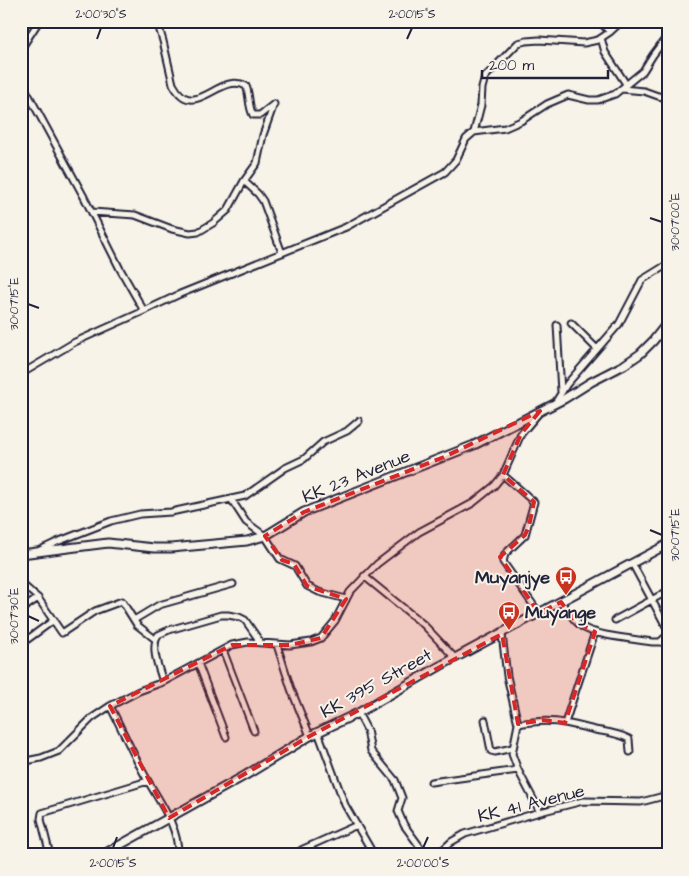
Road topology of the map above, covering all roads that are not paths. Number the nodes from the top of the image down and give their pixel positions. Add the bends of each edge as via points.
1 (39, 21) edge
2 (157, 21) edge
3 (599, 21) edge
4 (622, 21) edge
5 (610, 32) junction
6 (668, 35) edge
7 (601, 38) junction
8 (21, 49) edge
9 (21, 81) edge
10 (626, 84) junction
11 (622, 89) junction
12 (668, 98) edge
13 (474, 132) junction
14 (244, 181) junction
15 (92, 212) junction
16 (282, 253) junction
17 (668, 264) edge
18 (144, 311) junction
19 (668, 322) edge
20 (572, 324) dead end
21 (557, 325) dead end
22 (597, 349) junction
23 (21, 374) edge
24 (562, 392) junction
25 (554, 404) junction
26 (540, 411) junction
27 (359, 421) dead end
28 (503, 475) junction
29 (231, 499) junction
30 (265, 536) junction
31 (668, 544) edge
32 (38, 552) junction
33 (21, 554) edge
34 (632, 563) junction
35 (364, 576) junction
36 (21, 583) edge
37 (234, 584) dead end
38 (668, 592) edge
39 (38, 598) junction
40 (346, 599) junction
41 (652, 600) junction
42 (561, 602) junction
43 (21, 610) edge
44 (539, 613) junction
45 (54, 620) junction
46 (134, 620) junction
47 (616, 620) dead end
48 (668, 630) edge
49 (596, 632) junction
50 (502, 634) junction
51 (668, 635) edge
52 (155, 639) junction
53 (660, 642) junction
54 (261, 643) junction
55 (21, 644) edge
56 (668, 644) edge
57 (277, 645) junction
58 (223, 650) junction
59 (454, 658) junction
60 (198, 663) junction
61 (162, 682) junction
62 (110, 706) junction
63 (358, 712) junction
64 (485, 720) dead end
65 (565, 723) junction
66 (518, 724) junction
67 (254, 731) dead end
68 (318, 732) junction
69 (310, 736) junction
70 (226, 737) dead end
71 (512, 748) junction
72 (630, 752) dead end
73 (21, 762) edge
74 (518, 770) junction
75 (148, 780) junction
76 (431, 782) dead end
77 (668, 795) edge
78 (540, 812) junction
79 (169, 818) junction
80 (356, 825) junction
81 (50, 855) edge
82 (102, 855) edge
83 (178, 855) edge
84 (300, 855) edge
85 (374, 855) edge
86 (426, 855) edge
87 (437, 855) edge

1 - 8 street
2 - 14 street via 173,84 184,98 199,99 234,83 246,86 253,114 260,115 274,104 257,163
3 - 5 street
4 - 5 street
5 - 7 street
6 - 10 street via 644,71
7 - 10 street via 605,52
7 - 13 street via 584,43 539,40 518,44 485,77
9 - 15 street
10 - 11 street
11 - 12 street
11 - 13 street via 598,100 568,95 505,128
13 - 16 street via 445,172 346,227
14 - 15 street via 228,210 198,232 172,229 135,216
14 - 16 street via 263,201
15 - 18 street
16 - 18 street
17 - 22 street via 642,280 619,324
18 - 23 street via 75,342
19 - 25 main road, KK 23 Avenue via 653,342 632,360
20 - 22 street
21 - 24 street
22 - 24 street
24 - 25 street
25 - 26 main road, KK 23 Avenue
26 - 28 street via 520,434
26 - 30 main road, KK 23 Avenue via 444,458 304,512
27 - 29 street via 245,496
28 - 35 street via 483,497 419,532
28 - 44 street via 534,502 525,535 505,554 503,562
29 - 30 street via 246,522
29 - 32 street via 111,521
30 - 32 main road, KK 23 Avenue via 247,542 189,547 154,548 108,543
30 - 40 street via 280,559 296,566 307,586
31 - 34 main road, KK 395 Street
32 - 33 main road, KK 23 Avenue
34 - 41 street
34 - 42 main road, KK 395 Street
35 - 40 street
35 - 59 street via 424,625
36 - 39 street
37 - 46 street via 159,605
38 - 41 street
39 - 43 street
39 - 45 street
40 - 57 street via 335,621 321,638
41 - 47 street
41 - 48 street
42 - 44 main road, KK 395 Street
42 - 49 street via 576,622
44 - 50 main road, KK 395 Street
45 - 46 street via 62,633 95,611 122,601
45 - 55 street
46 - 52 street
49 - 53 street
49 - 65 street
50 - 59 main road, KK 395 Street
50 - 66 street
51 - 53 street
52 - 54 street via 168,630 228,615 245,620
52 - 61 street
53 - 56 street
54 - 57 street
54 - 58 street via 241,643
57 - 69 street
58 - 60 street
58 - 67 street
59 - 63 main road, KK 395 Street
60 - 61 street
60 - 70 street
61 - 62 street
62 - 73 street via 92,718 59,751
62 - 75 street
63 - 68 main road, KK 395 Street
63 - 86 street via 367,730 371,751 395,780 402,798 398,811 404,825
64 - 71 street via 491,752
65 - 66 street via 543,720
65 - 72 street via 625,737 629,739
66 - 71 street
68 - 69 main road, KK 395 Street
68 - 80 street via 345,805
69 - 79 main road, KK 395 Street
71 - 74 street
74 - 76 street
74 - 78 street
75 - 79 street
75 - 81 street via 42,813
77 - 78 street, KK 41 Avenue via 641,802 584,802
78 - 87 street, KK 41 Avenue via 465,834
79 - 82 main road, KK 395 Street
79 - 83 street via 178,840
80 - 84 street via 303,849
80 - 85 street

